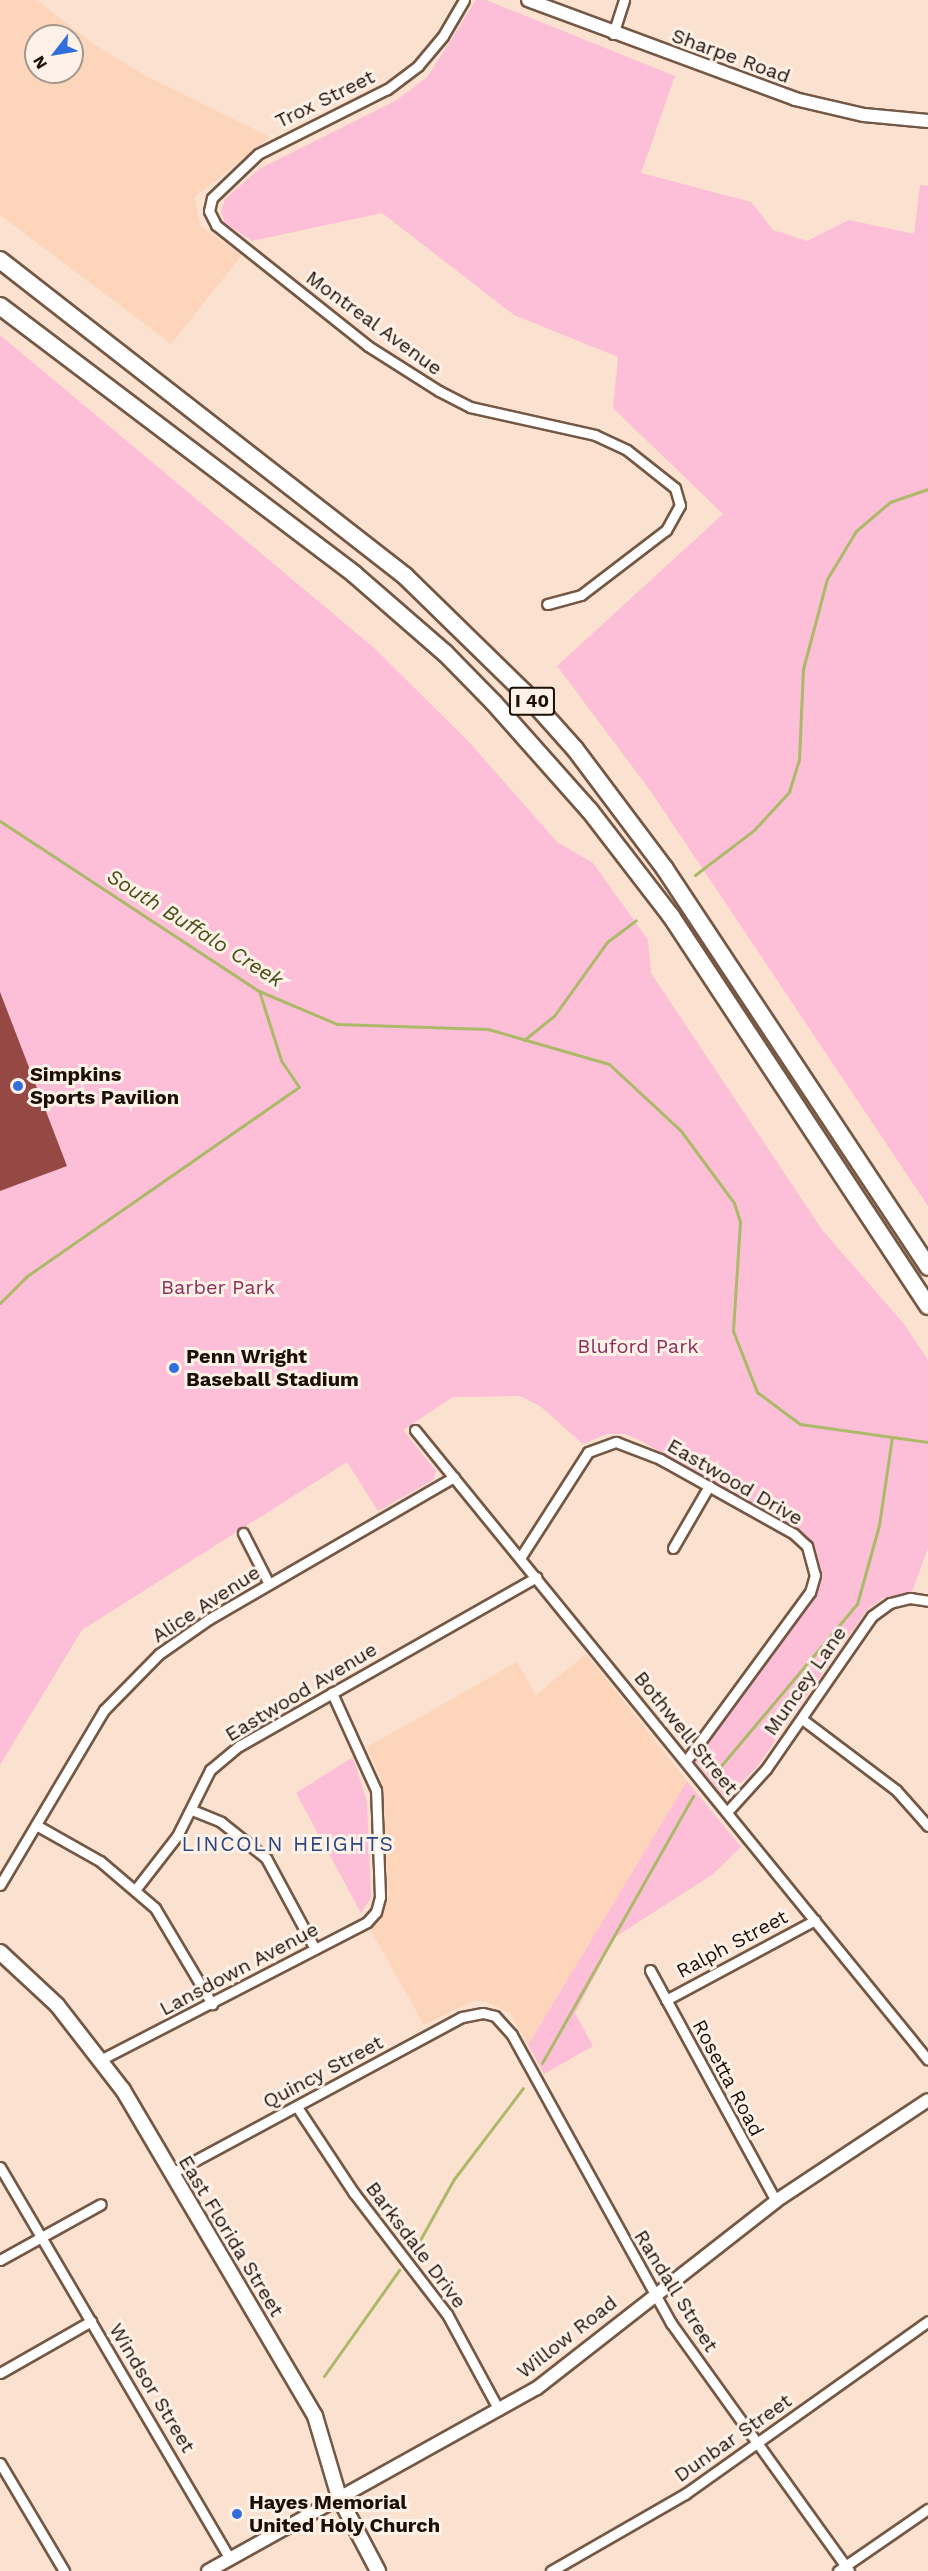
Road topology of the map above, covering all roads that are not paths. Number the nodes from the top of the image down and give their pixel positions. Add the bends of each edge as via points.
1 (464, 0) edge
2 (528, 0) edge
3 (624, 0) edge
4 (613, 34) junction
5 (928, 122) edge
6 (218, 227) joint
7 (0, 260) edge
8 (0, 306) edge
9 (547, 604) dead end
10 (928, 1267) edge
11 (928, 1306) edge
12 (415, 1430) dead end
13 (454, 1477) junction
14 (709, 1486) junction
15 (243, 1533) dead end
16 (673, 1548) dead end
17 (520, 1558) junction
18 (536, 1577) junction
19 (269, 1584) junction
20 (928, 1601) edge
21 (332, 1693) junction
22 (802, 1719) junction
23 (686, 1761) junction
24 (192, 1810) junction
25 (728, 1812) junction
26 (36, 1825) junction
27 (928, 1826) edge
28 (0, 1886) edge
29 (135, 1890) junction
30 (815, 1920) junction
31 (315, 1949) junction
32 (0, 1952) edge
33 (650, 1970) dead end
34 (666, 2000) junction
35 (213, 2004) junction
36 (495, 2016) joint
37 (102, 2060) junction
38 (928, 2060) edge
39 (928, 2100) edge
40 (297, 2107) junction
41 (0, 2167) edge
42 (172, 2173) junction
43 (776, 2201) junction
44 (101, 2204) dead end
45 (40, 2237) junction
46 (0, 2260) edge
47 (654, 2295) junction
48 (91, 2321) junction
49 (928, 2321) edge
50 (0, 2373) edge
51 (499, 2410) junction
52 (757, 2444) junction
53 (0, 2463) edge
54 (339, 2497) junction
55 (928, 2509) edge
56 (230, 2559) junction
57 (844, 2569) edge
58 (64, 2571) edge
59 (208, 2571) edge
60 (378, 2571) edge
61 (551, 2571) edge

1 - 6 street, Trox Street via 434,49 400,81 275,143 241,168 210,203 210,216
2 - 4 street, Sharpe Road
3 - 4 street
4 - 5 street, Sharpe Road via 795,99 864,115
6 - 9 street, Montreal Avenue via 368,346 439,392 470,407 595,435 627,450 675,488 680,505 666,530 581,595
7 - 10 highway, I 40 via 405,576 524,692 575,749 665,869
8 - 11 highway, I 40 via 354,574 445,653 494,703 590,811 671,916
12 - 13 street, Bothwell Street
13 - 17 street, Bothwell Street
13 - 19 street, Alice Avenue
14 - 16 street
14 - 17 street, Eastwood Drive via 633,1445 601,1444 588,1452
14 - 23 street, Eastwood Drive via 794,1534 807,1546 816,1575 810,1592
15 - 19 street
17 - 18 street, Bothwell Street
18 - 21 street, Eastwood Avenue
18 - 23 street, Bothwell Street
19 - 26 street, Alice Avenue via 209,1619 128,1684 104,1710
20 - 22 street, Muncey Lane via 910,1598 891,1603 872,1616
21 - 24 street, Eastwood Avenue via 239,1746 210,1770
21 - 31 street, Lansdown Avenue via 376,1790 380,1897 367,1922
22 - 25 street, Muncey Lane
22 - 27 street via 896,1790
23 - 25 street, Bothwell Street
24 - 29 street, Eastwood Avenue via 160,1863
24 - 31 street via 221,1822 266,1858
25 - 30 street, Bothwell Street
26 - 28 street, Alice Avenue
26 - 29 street via 100,1861
29 - 35 street via 175,1936
30 - 34 street, Ralph Street
30 - 38 street, Bothwell Street
31 - 35 street, Lansdown Avenue
32 - 37 main road, East Florida Street via 57,2005
33 - 34 street, Rosetta Road
34 - 43 street, Rosetta Road
35 - 37 street, Lansdown Avenue
36 - 40 street, Quincy Street via 483,2013 462,2017
36 - 47 street, Randall Street via 512,2035
37 - 42 main road, East Florida Street
39 - 43 street, Willow Road
40 - 42 street, Quincy Street
40 - 51 street, Barksdale Drive via 354,2193 447,2314
41 - 45 street, Windsor Street
42 - 54 main road, East Florida Street via 315,2416
43 - 47 street, Willow Road
44 - 45 street
45 - 46 street
45 - 48 street, Windsor Street
47 - 51 street, Willow Road via 537,2388
47 - 52 street, Randall Street
48 - 50 street
48 - 56 street, Windsor Street
49 - 52 street, Dunbar Street
51 - 54 street, Willow Road
52 - 57 street, Randall Street
52 - 61 street, Dunbar Street via 685,2494
53 - 58 street
54 - 56 street, Willow Road
54 - 60 main road, East Florida Street
55 - 57 street
56 - 59 street, Willow Road

